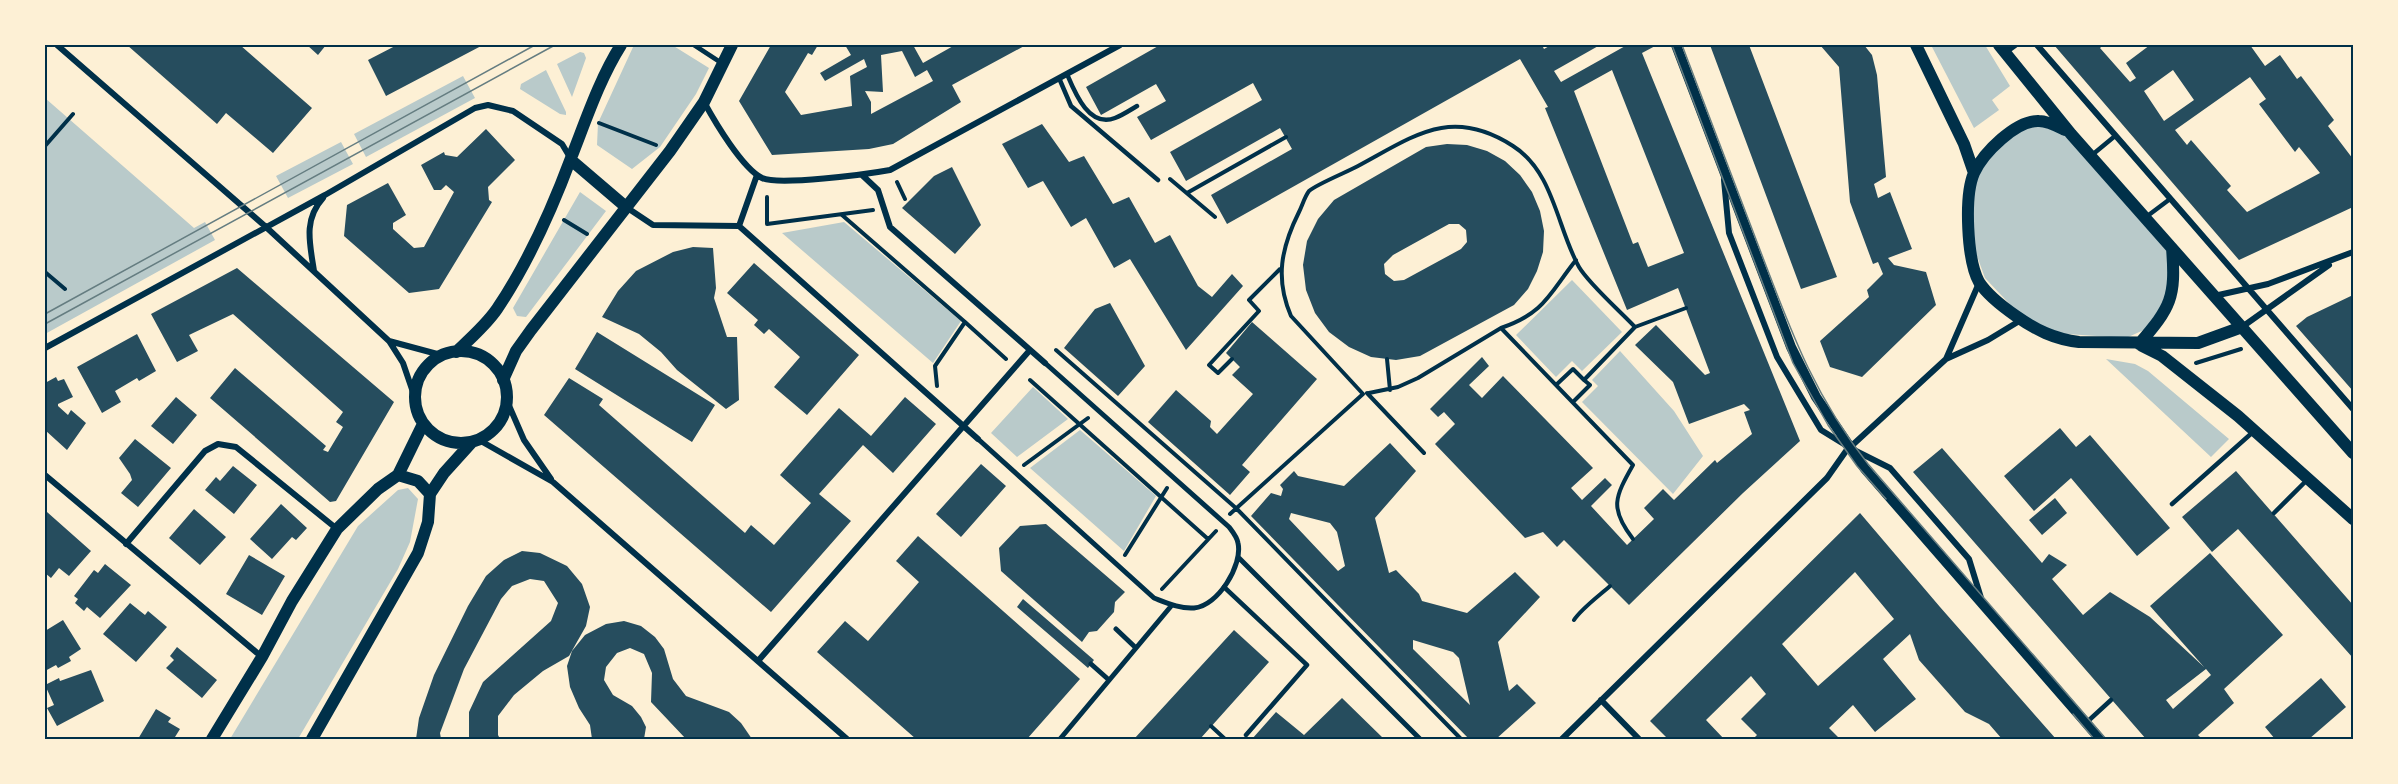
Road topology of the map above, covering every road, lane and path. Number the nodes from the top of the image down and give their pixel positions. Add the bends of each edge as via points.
1 (57, 45) edge
2 (621, 45) edge
3 (694, 45) edge
4 (732, 45) edge
5 (1120, 45) edge
6 (1676, 45) edge
7 (1916, 45) edge
8 (2015, 45) edge
9 (2037, 45) edge
10 (2001, 49) edge
11 (723, 64) junction
12 (1067, 74) junction
13 (1059, 78) junction
14 (704, 102) junction
15 (1137, 106) dead end
16 (74, 114) dead end
17 (598, 123) dead end
18 (2071, 134) junction
19 (2115, 136) junction
20 (1286, 137) dead end
21 (45, 146) edge
22 (660, 147) dead end
23 (2091, 156) junction
24 (571, 160) junction
25 (1723, 171) junction
26 (1974, 173) junction
27 (862, 174) junction
28 (757, 175) junction
29 (1158, 180) dead end
30 (897, 182) dead end
31 (1187, 193) dead end
32 (326, 195) junction
33 (767, 197) dead end
34 (905, 199) dead end
35 (2170, 199) junction
36 (626, 207) junction
37 (877, 210) dead end
38 (842, 215) junction
39 (2146, 218) junction
40 (564, 220) dead end
41 (739, 226) junction
42 (266, 227) junction
43 (588, 234) dead end
44 (2172, 248) junction
45 (2353, 252) edge
46 (1576, 260) junction
47 (2336, 260) junction
48 (1280, 269) junction
49 (314, 271) junction
50 (45, 272) edge
51 (1979, 282) junction
52 (65, 289) dead end
53 (2249, 289) junction
54 (2214, 296) junction
55 (1686, 308) dead end
56 (2266, 309) junction
57 (2021, 320) junction
58 (965, 322) junction
59 (1635, 327) junction
60 (2242, 327) junction
61 (1501, 328) junction
62 (389, 341) junction
63 (2139, 344) junction
64 (2247, 347) dead end
65 (45, 348) edge
66 (1030, 350) junction
67 (1056, 350) dead end
68 (456, 351) junction
69 (441, 356) junction
70 (1007, 359) dead end
71 (1232, 359) dead end
72 (1387, 359) dead end
73 (1946, 359) junction
74 (1045, 363) joint
75 (2194, 364) dead end
76 (503, 380) junction
77 (1030, 380) dead end
78 (1584, 380) junction
79 (1556, 385) junction
80 (1390, 390) junction
81 (937, 392) dead end
82 (1369, 393) junction
83 (1363, 394) junction
84 (415, 398) junction
85 (507, 401) junction
86 (1573, 402) junction
87 (2353, 409) edge
88 (1099, 411) junction
89 (423, 424) junction
90 (1080, 424) junction
91 (963, 426) junction
92 (2255, 430) junction
93 (978, 439) joint
94 (476, 441) junction
95 (1849, 448) junction
96 (1424, 453) dead end
97 (2353, 453) edge
98 (1190, 459) dead end
99 (1185, 464) junction
100 (1015, 472) junction
101 (45, 475) edge
102 (398, 475) junction
103 (1173, 477) junction
104 (2309, 478) junction
105 (553, 482) junction
106 (430, 494) junction
107 (1161, 496) junction
108 (2172, 504) dead end
109 (1235, 508) junction
110 (2274, 513) dead end
111 (2353, 519) edge
112 (1224, 522) junction
113 (1262, 526) dead end
114 (337, 529) junction
115 (1257, 531) junction
116 (1208, 539) junction
117 (1633, 539) dead end
118 (126, 544) junction
119 (1239, 558) junction
120 (1118, 567) junction
121 (1610, 586) dead end
122 (1224, 587) junction
123 (1154, 598) junction
124 (1172, 605) junction
125 (1984, 606) junction
126 (1574, 620) dead end
127 (1116, 629) dead end
128 (1136, 648) junction
129 (262, 657) junction
130 (758, 662) junction
131 (1091, 664) dead end
132 (1109, 680) junction
133 (1601, 700) junction
134 (2112, 700) dead end
135 (2085, 723) junction
136 (1211, 726) dead end
137 (1246, 735) dead end
138 (212, 739) edge
139 (312, 739) edge
140 (847, 739) edge
141 (1060, 739) edge
142 (1226, 739) edge
143 (1420, 739) edge
144 (1461, 739) edge
145 (1562, 739) edge
146 (1639, 739) edge
147 (2100, 739) edge

1 - 42 street
2 - 24 main road
3 - 11 lane
4 - 11 main road
5 - 12 street
6 - 25 street
7 - 26 main road
8 - 10 street
9 - 19 street
10 - 18 main road
11 - 14 main road
12 - 13 street
12 - 15 lane via 1080,102 1103,120
13 - 27 street via 890,170
13 - 29 lane via 1071,106
14 - 28 street via 747,167
14 - 36 main road
16 - 21 path
17 - 22 path
18 - 23 main road
18 - 26 main road via 2040,120 2025,122 1991,150
19 - 23 lane
19 - 35 street
20 - 31 path
23 - 39 main road
24 - 32 street via 562,144 513,111 488,105 475,108
24 - 36 main road
24 - 68 main road via 532,246 500,304
25 - 95 street via 1791,347 1816,397
25 - 95 street via 1729,233 1777,357 1821,430
26 - 51 main road via 1968,227
27 - 28 street via 765,180
27 - 66 street via 878,190 890,226
28 - 41 street
30 - 34 path
32 - 42 street
32 - 49 street via 314,208 310,223
33 - 38 path via 767,224
35 - 39 lane
35 - 53 street
36 - 41 street via 653,225
36 - 76 main road via 516,351
37 - 38 path
38 - 58 path
39 - 44 main road
40 - 43 path
41 - 91 street
42 - 49 street
42 - 65 street
44 - 54 main road
44 - 63 main road via 2174,277 2170,300
45 - 47 street
46 - 48 path via 1542,177 1527,158 1487,131 1446,126 1414,136 1309,192 1288,238
46 - 59 path
46 - 61 path via 1539,309 1522,321
47 - 53 street
47 - 56 street
48 - 71 path via 1249,300 1259,310 1209,365 1218,373
48 - 83 path via 1291,316
49 - 62 street
50 - 52 path
51 - 57 main road via 1999,305
51 - 73 street
53 - 54 street
53 - 56 street
54 - 60 main road
55 - 59 path
56 - 60 street
56 - 87 street
57 - 63 main road via 2060,340
57 - 73 street
58 - 70 path
58 - 81 path via 935,366
59 - 78 path
60 - 63 main road via 2198,343
60 - 97 main road
61 - 79 path
61 - 80 path via 1418,378
62 - 69 street
62 - 84 street via 403,363
63 - 92 main road via 2162,356
64 - 75 path
66 - 74 street
66 - 91 street
67 - 99 path
68 - 69 main road
68 - 76 main road via 485,358
69 - 84 main road via 420,374
72 - 80 path
73 - 95 street
74 - 88 street
76 - 85 main road
77 - 90 path
78 - 79 path via 1573,369
78 - 86 path via 1590,385
79 - 86 path
80 - 82 path
82 - 83 path
82 - 96 path
83 - 109 path
84 - 89 main road
85 - 94 main road via 498,424
85 - 105 street via 524,440
86 - 117 path via 1633,465 1620,491 1617,516
88 - 90 path
88 - 103 street
89 - 94 main road via 445,441
89 - 102 main road
90 - 100 path
90 - 107 path
91 - 93 street
91 - 130 street
92 - 104 main road
92 - 108 lane
93 - 100 street
94 - 105 street
94 - 106 main road via 444,473
95 - 125 street
95 - 125 street via 1890,468 1969,559
95 - 133 street via 1827,478
98 - 99 path
99 - 109 path
100 - 120 street
101 - 118 street
102 - 106 main road via 418,481
102 - 114 main road
103 - 107 path
103 - 112 street
104 - 110 lane
104 - 111 main road
105 - 130 street
106 - 139 main road via 428,522 418,553
107 - 116 path
107 - 120 path
109 - 112 path
109 - 115 path
112 - 116 path
112 - 119 street via 1238,542
113 - 115 path
114 - 118 street via 236,447 222,444 204,451
114 - 129 main road
115 - 144 path
116 - 123 path
118 - 129 street
119 - 122 street
119 - 143 street
120 - 123 street
121 - 126 path
122 - 124 street via 1197,608
122 - 137 lane via 1307,665
123 - 124 street
124 - 128 street
125 - 135 street
127 - 128 street
128 - 132 street
129 - 138 main road
130 - 140 street
131 - 132 street
132 - 141 street
133 - 145 street
133 - 146 street
134 - 135 lane
135 - 147 street
136 - 142 path

